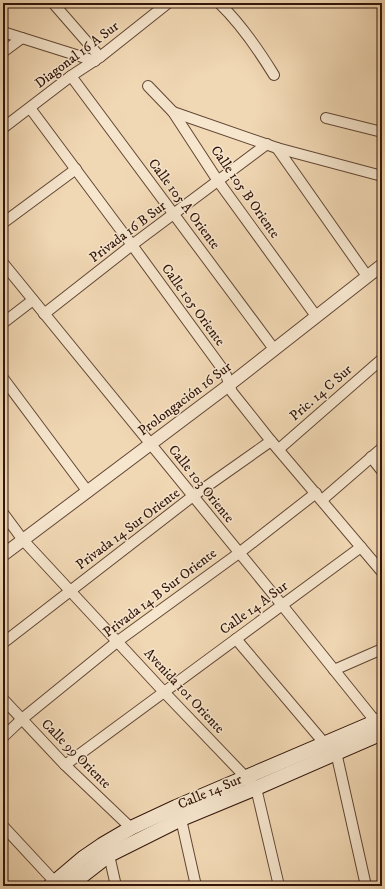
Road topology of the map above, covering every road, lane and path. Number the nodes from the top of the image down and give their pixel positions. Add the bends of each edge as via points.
1 (53, 3) edge
2 (168, 3) edge
3 (219, 3) edge
4 (3, 32) edge
5 (22, 38) junction
6 (3, 52) edge
7 (97, 59) junction
8 (274, 75) dead end
9 (71, 76) junction
10 (148, 86) dead end
11 (30, 108) junction
12 (173, 112) junction
13 (326, 118) dead end
14 (3, 128) edge
15 (382, 132) edge
16 (272, 146) junction
17 (76, 169) junction
18 (382, 176) edge
19 (218, 181) junction
20 (174, 214) junction
21 (3, 223) edge
22 (132, 245) junction
23 (3, 264) edge
24 (382, 265) edge
25 (367, 276) junction
26 (33, 300) junction
27 (44, 314) junction
28 (316, 316) junction
29 (3, 323) edge
30 (274, 349) junction
31 (382, 359) edge
32 (3, 378) edge
33 (229, 385) junction
34 (271, 440) junction
35 (151, 444) junction
36 (382, 448) edge
37 (279, 449) junction
38 (371, 457) junction
39 (382, 471) edge
40 (88, 492) junction
41 (194, 496) junction
42 (319, 497) junction
43 (3, 513) edge
44 (23, 540) junction
45 (361, 547) junction
46 (238, 553) junction
47 (3, 555) edge
48 (382, 572) edge
49 (70, 591) junction
50 (282, 605) junction
51 (236, 639) junction
52 (118, 641) junction
53 (3, 643) edge
54 (382, 649) edge
55 (334, 670) junction
56 (164, 692) junction
57 (3, 699) edge
58 (22, 719) junction
59 (380, 724) edge
60 (3, 736) edge
61 (325, 744) junction
62 (336, 752) junction
63 (65, 765) junction
64 (245, 777) junction
65 (256, 788) junction
66 (181, 819) junction
67 (3, 826) edge
68 (130, 828) junction
69 (109, 855) junction
70 (52, 884) edge
71 (69, 886) edge
72 (116, 886) edge
73 (196, 886) edge
74 (279, 886) edge
75 (366, 886) edge

1 - 7 street
2 - 7 street, Diagonal 16 A Sur
3 - 8 street via 257,47
4 - 5 street
5 - 6 street
5 - 7 street
7 - 9 street, Diagonal 16 A Sur
9 - 11 street, Diagonal 16 A Sur
9 - 20 street, Calle 105 A Oriente
10 - 12 street, Calle 105 B Oriente
11 - 14 street, Diagonal 16 A Sur
11 - 17 street, Calle 105 Oriente
12 - 16 street
12 - 19 street, Calle 105 B Oriente
13 - 15 street
16 - 18 street
16 - 19 street, Privada 16 B Sur
16 - 25 street
17 - 21 street
17 - 22 street, Calle 105 Oriente
19 - 20 street, Privada 16 B Sur
19 - 28 street, Calle 105 B Oriente
20 - 22 street, Privada 16 B Sur
20 - 30 street, Calle 105 A Oriente
22 - 27 street, Privada 16 B Sur
22 - 33 street, Calle 105 Oriente via 224,371
23 - 26 street, Calle 103 Oriente
24 - 25 street, Prolongación 16 Sur
25 - 28 street, Prolongación 16 Sur
26 - 27 street, Calle 103 Oriente
26 - 29 street
27 - 35 street, Calle 103 Oriente
28 - 30 street, Prolongación 16 Sur
30 - 33 street, Prolongación 16 Sur
31 - 37 street, Pric. 14 C Sur
32 - 40 street
33 - 34 street, Calle 105 Oriente
33 - 35 street, Prolongación 16 Sur
34 - 37 street, Calle 105 Oriente
34 - 41 street, Privada 14 Sur Oriente
35 - 40 street, Prolongación 16 Sur
35 - 41 street, Calle 103 Oriente
36 - 38 street, Privada 14 B Sur Oriente
37 - 42 street, Calle 105 Oriente
38 - 39 street
38 - 42 street, Privada 14 B Sur Oriente
40 - 44 street, Prolongación 16 Sur
41 - 46 street, Calle 103 Oriente
41 - 49 street, Privada 14 Sur Oriente
42 - 45 street, Calle 105 Oriente
42 - 46 street, Privada 14 B Sur Oriente
43 - 44 street, Avenida 101 Oriente
44 - 47 street, Prolongación 16 Sur
44 - 49 street, Avenida 101 Oriente
45 - 48 street, Calle 105 Oriente
45 - 50 street, Calle 14 A Sur
46 - 50 street, Calle 103 Oriente
46 - 52 street, Privada 14 B Sur Oriente
49 - 52 street, Avenida 101 Oriente
49 - 53 street, Privada 14 Sur Oriente
50 - 51 street, Calle 14 A Sur
50 - 55 street, Calle 103 Oriente
51 - 56 street, Calle 14 A Sur
51 - 61 street
52 - 56 street, Avenida 101 Oriente
52 - 58 street, Privada 14 B Sur Oriente
54 - 55 street
55 - 59 street, Calle 103 Oriente
56 - 63 street, Calle 14 A Sur
56 - 64 street, Avenida 101 Oriente
57 - 58 street, Calle 99 Oriente
58 - 60 street, Privada 14 B Sur Oriente
58 - 63 street, Calle 99 Oriente
59 - 61 main road, Calle 14 Sur
59 - 62 main road, Calle 14 Sur
61 - 64 main road, Calle 14 Sur
62 - 65 main road, Calle 14 Sur
62 - 75 street
63 - 68 street, Calle 99 Oriente
64 - 65 street, Avenida 101 Oriente
64 - 68 main road, Calle 14 Sur
65 - 66 main road, Calle 14 Sur
65 - 74 street
66 - 69 main road, Calle 14 Sur
66 - 73 street
67 - 70 street
68 - 70 main road, Calle 14 Sur via 83,858
69 - 71 main road, Calle 14 Sur
69 - 72 street

